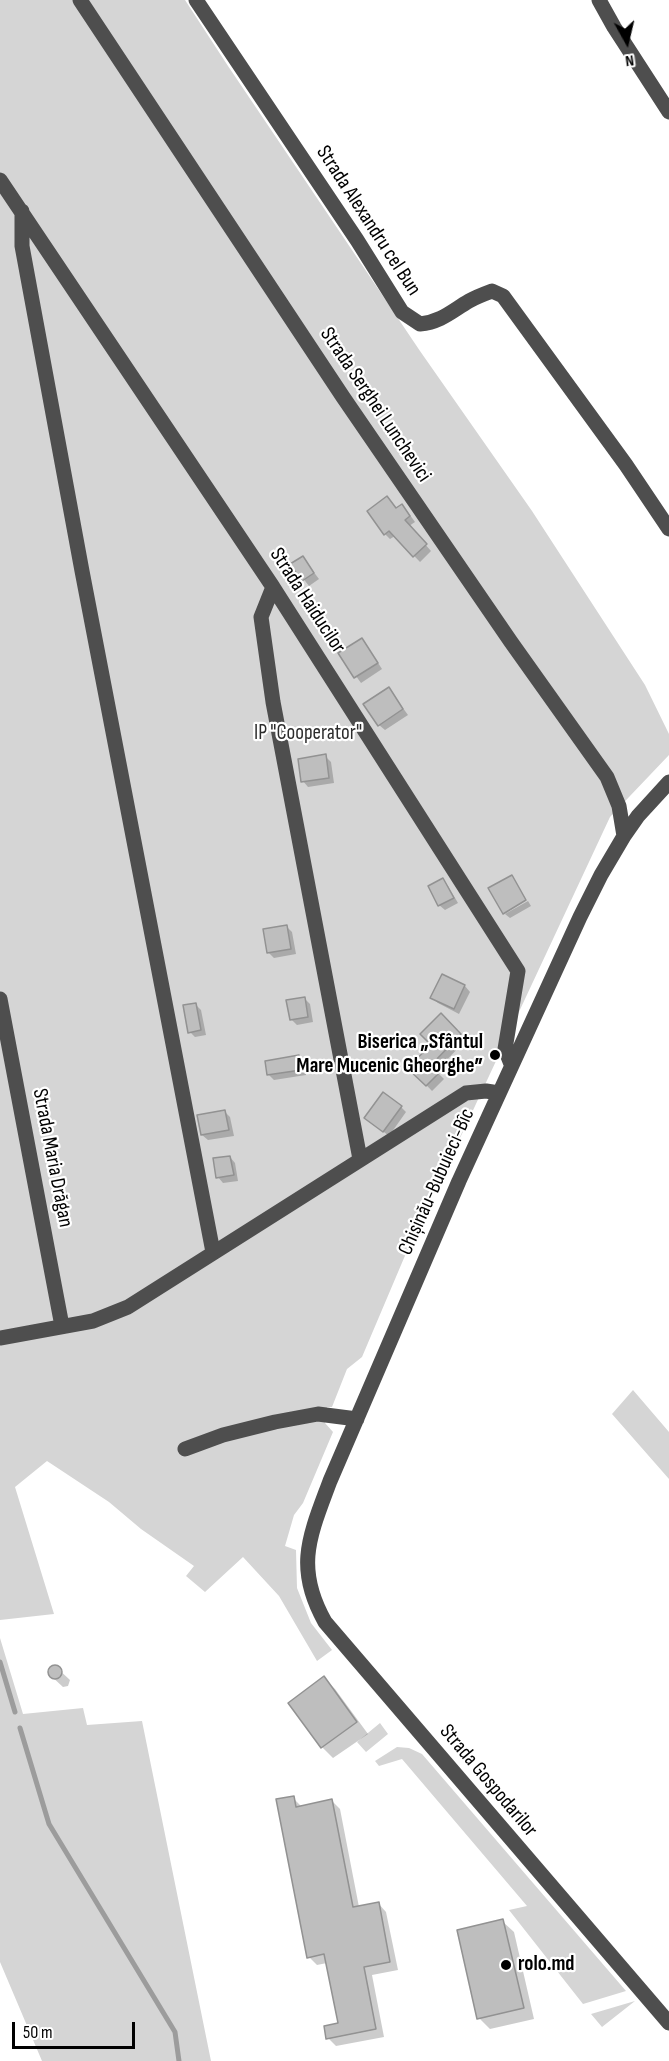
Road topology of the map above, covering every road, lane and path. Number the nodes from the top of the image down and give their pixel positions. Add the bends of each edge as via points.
1 (80, 0) edge
2 (196, 0) edge
3 (599, 0) edge
4 (669, 112) edge
5 (0, 180) edge
6 (22, 211) junction
7 (669, 529) edge
8 (273, 587) junction
9 (669, 782) edge
10 (624, 836) junction
11 (0, 999) edge
12 (511, 1064) junction
13 (499, 1093) junction
14 (360, 1159) junction
15 (213, 1252) junction
16 (62, 1326) junction
17 (0, 1338) edge
18 (357, 1419) junction
19 (185, 1449) dead end
20 (307, 1552) joint
21 (669, 2023) edge

1 - 10 street, Strada Serghei Lunchevici via 343,397 607,777 619,806
2 - 7 street, Strada Alexandru cel Bun via 402,312 420,324 432,323 484,294 492,291 503,296
3 - 4 street
5 - 6 street, Strada Haiducilor
6 - 8 street, Strada Haiducilor
6 - 15 street via 26,269
8 - 12 street, Strada Haiducilor via 518,971 505,1049
8 - 14 street via 261,617 273,702
9 - 10 street, Chișinău-Bubuieci-Bîc
10 - 12 street, Chișinău-Bubuieci-Bîc via 580,917
11 - 16 street, Strada Maria Drăgan
12 - 13 street, Chișinău-Bubuieci-Bîc
13 - 14 street via 466,1094
13 - 18 street, Chișinău-Bubuieci-Bîc
14 - 15 street
15 - 16 street via 128,1307 93,1321
16 - 17 street
18 - 19 street via 318,1414 223,1435
18 - 20 street, Chișinău-Bubuieci-Bîc via 330,1481
20 - 21 street, Strada Gospodarilor via 310,1591 325,1622

